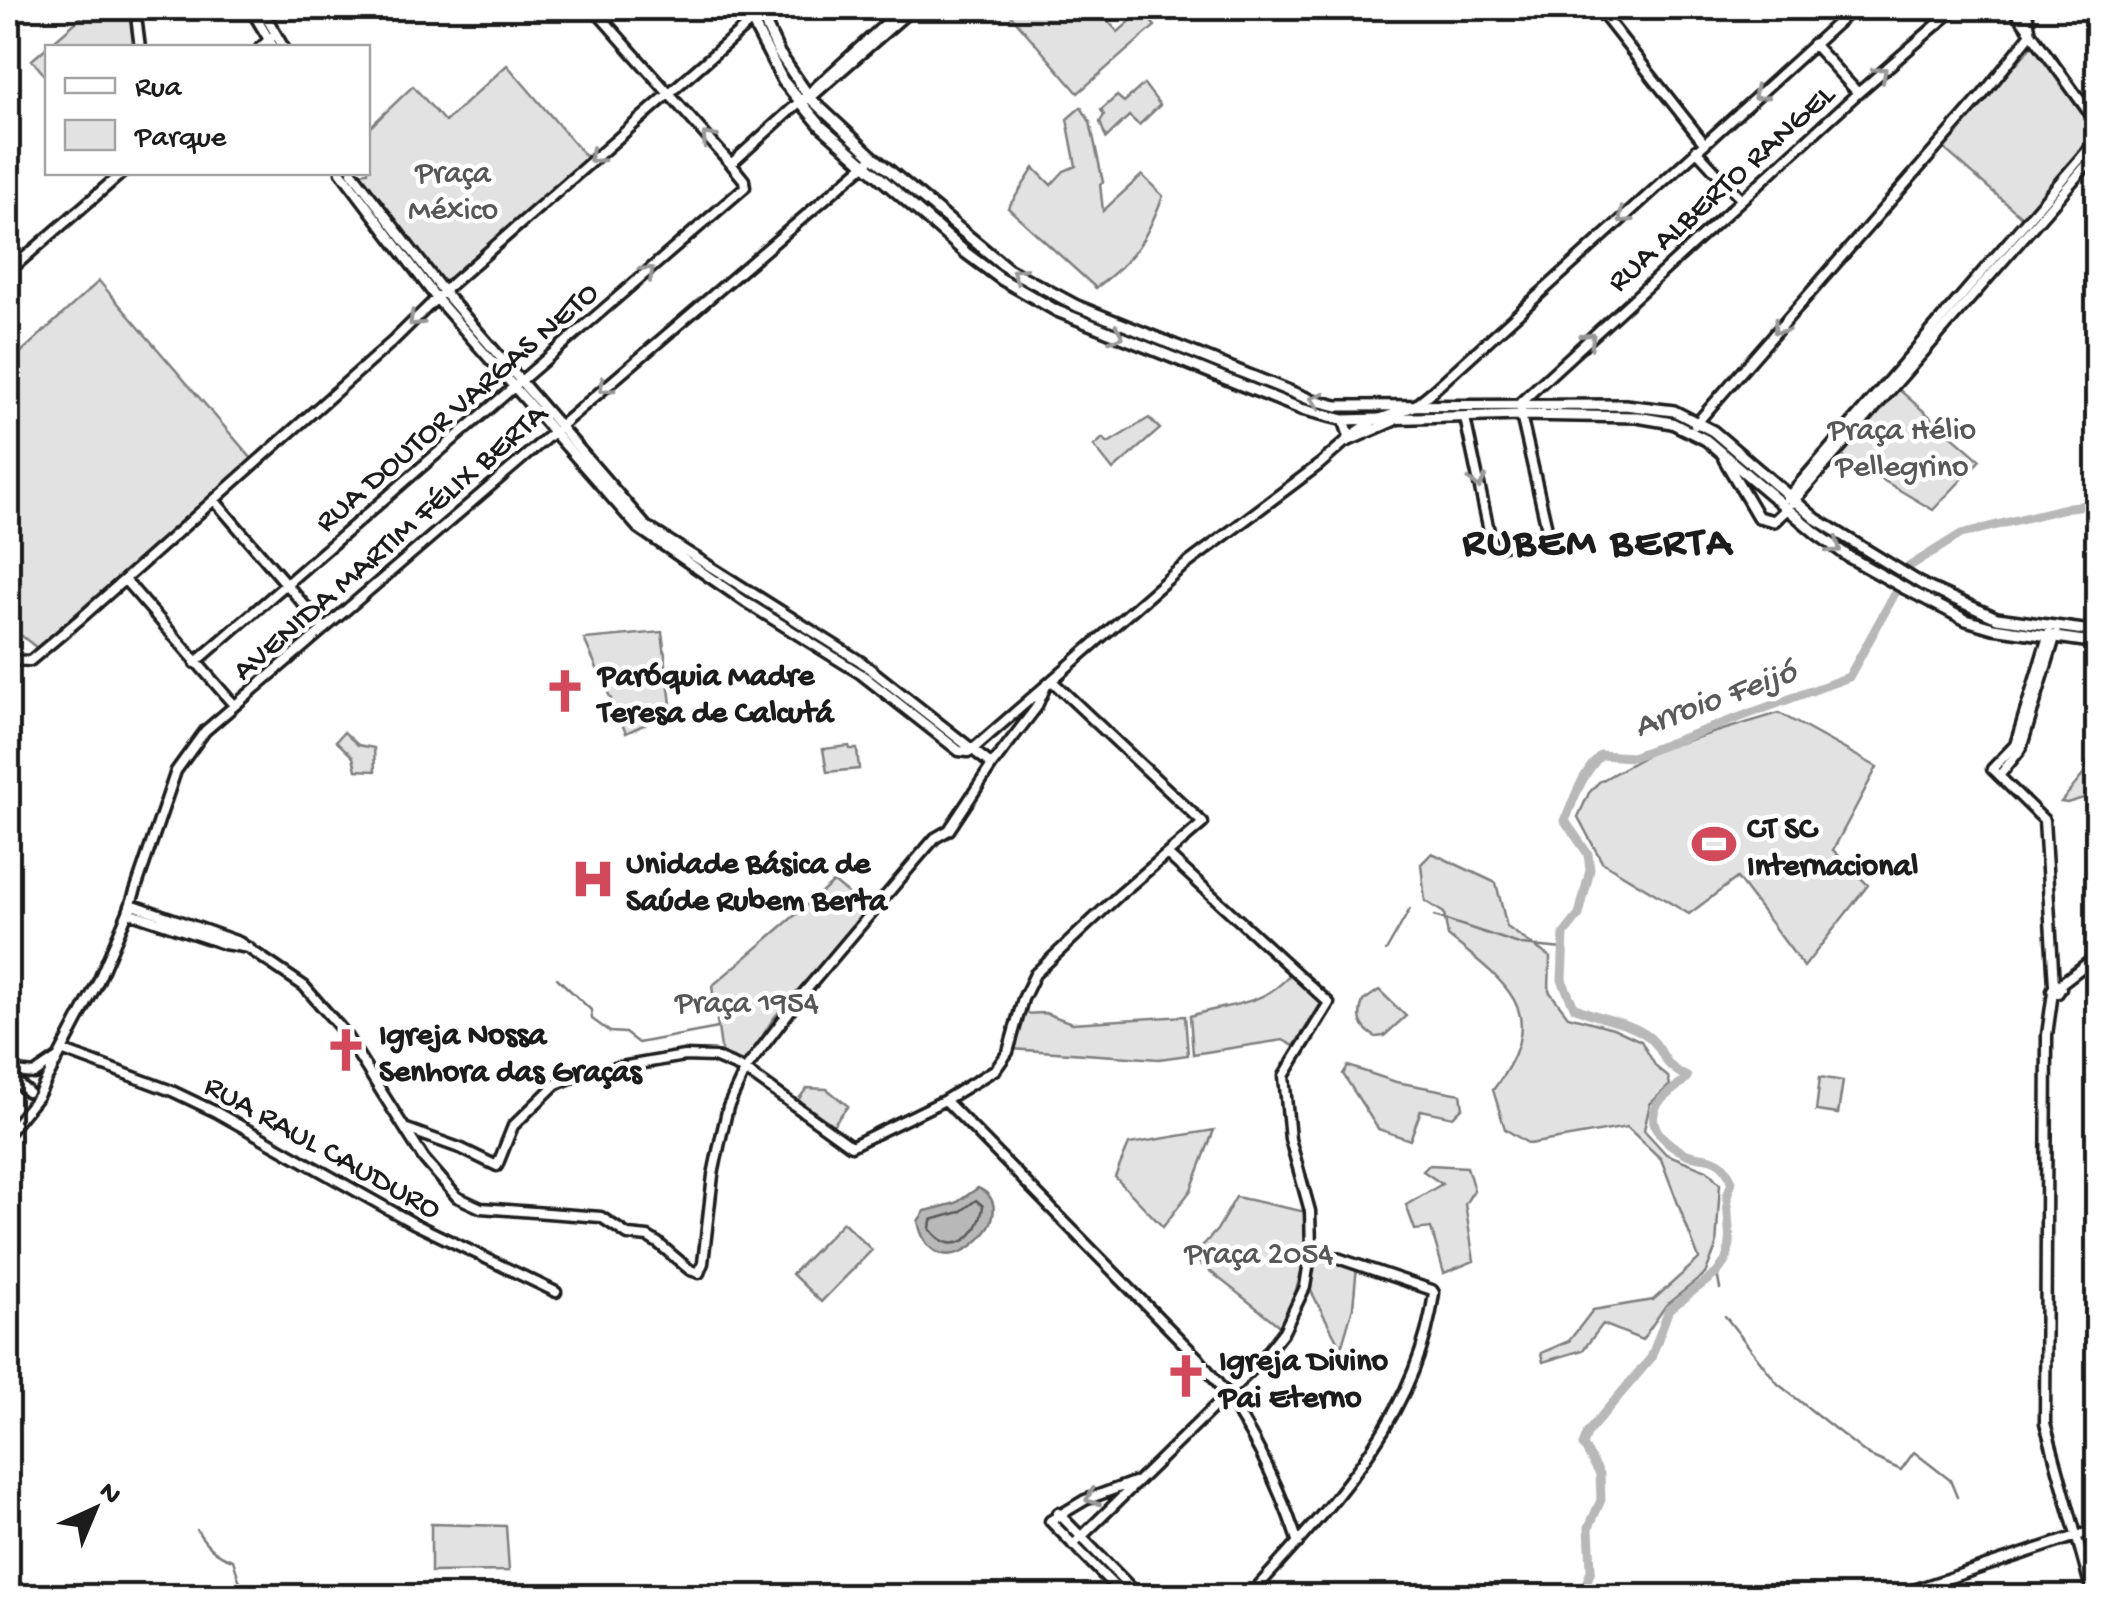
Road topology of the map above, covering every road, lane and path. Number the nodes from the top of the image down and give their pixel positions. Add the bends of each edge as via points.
1 (135, 8) edge
2 (250, 8) edge
3 (262, 8) edge
4 (593, 8) edge
5 (745, 8) edge
6 (902, 8) edge
7 (913, 8) edge
8 (1598, 8) edge
9 (1854, 8) edge
10 (1956, 8) edge
11 (2013, 8) edge
12 (2026, 8) edge
13 (757, 15) edge
14 (2031, 34) junction
15 (273, 40) edge
16 (1813, 44) junction
17 (140, 45) edge
18 (668, 92) junction
19 (1858, 93) junction
20 (804, 100) junction
21 (2098, 125) edge
22 (2098, 138) edge
23 (1704, 143) junction
24 (1696, 150) junction
25 (2098, 152) edge
26 (873, 156) junction
27 (731, 164) junction
28 (864, 165) junction
29 (120, 175) edge
30 (343, 175) edge
31 (354, 175) edge
32 (1741, 199) junction
33 (8, 272) edge
34 (440, 295) junction
35 (517, 383) junction
36 (1436, 389) junction
37 (1413, 406) junction
38 (1436, 406) junction
39 (1520, 411) junction
40 (1465, 418) junction
41 (1344, 420) junction
42 (1394, 420) junction
43 (1437, 420) junction
44 (1697, 421) junction
45 (1373, 422) junction
46 (555, 428) junction
47 (1692, 432) junction
48 (1348, 440) junction
49 (1720, 452) junction
50 (215, 502) junction
51 (1788, 503) junction
52 (722, 574) junction
53 (125, 580) junction
54 (734, 581) junction
55 (716, 583) junction
56 (287, 584) junction
57 (730, 592) junction
58 (1934, 596) junction
59 (324, 628) junction
60 (2053, 632) junction
61 (2098, 632) edge
62 (2098, 643) edge
63 (8, 660) edge
64 (194, 663) junction
65 (1049, 683) junction
66 (234, 705) junction
67 (973, 749) junction
68 (992, 766) junction
69 (1168, 854) junction
70 (129, 908) junction
71 (2098, 955) edge
72 (2057, 987) junction
73 (63, 1052) junction
74 (745, 1070) junction
75 (8, 1073) edge
76 (31, 1074) junction
77 (42, 1087) junction
78 (26, 1089) junction
79 (946, 1100) junction
80 (26, 1112) junction
81 (407, 1129) junction
82 (8, 1133) edge
83 (1311, 1249) junction
84 (556, 1292) dead end
85 (1227, 1393) junction
86 (1138, 1480) junction
87 (1058, 1514) junction
88 (2098, 1529) edge
89 (1081, 1536) junction
90 (2077, 1536) junction
91 (1298, 1543) junction
92 (1072, 1545) junction
93 (1124, 1596) edge
94 (1139, 1596) edge
95 (1249, 1596) edge
96 (1895, 1596) edge
97 (2094, 1596) edge

1 - 17 street
2 - 15 street
3 - 15 street
4 - 18 street
5 - 13 main road
6 - 20 street
7 - 20 street
8 - 23 street
9 - 16 street
19 -> 10 street, RUA ALBERTO RANGEL
11 - 14 street
12 - 14 street
13 - 18 street
13 - 20 main road via 770,60
14 - 21 street
14 -> 44 street
16 - 19 street
16 -> 23 street
27 -> 18 street
18 -> 34 street
19 - 32 street, RUA ALBERTO RANGEL
20 - 26 main road
20 - 27 street
20 - 28 main road
22 - 51 street
23 - 24 street
24 - 32 street
24 -> 36 street
25 - 51 street
26 - 28 street, AVENIDA MARTIM FÉLIX BERTA
37 -> 26 main road via 1353,408 1309,399 1076,306 1008,268
35 -> 27 street, RUA DOUTOR VARGAS NETO via 746,184
28 -> 41 main road via 1001,279 1058,311
28 -> 46 street, AVENIDA MARTIM FÉLIX BERTA
29 - 33 street
30 - 34 street
31 - 34 street
39 -> 32 street, RUA ALBERTO RANGEL via 1524,399
34 - 35 street
34 -> 50 street
35 - 46 street
35 - 56 street, RUA DOUTOR VARGAS NETO
36 - 37 street
36 - 38 street
37 - 38 main road
37 - 45 street
38 - 39 main road
38 - 43 street
39 - 40 main road
40 -> 39 street via 1493,546 1548,533
39 - 44 main road via 1648,406
39 - 47 main road via 1647,417
40 - 43 main road
41 - 45 main road
41 - 48 main road
42 - 43 main road
42 - 45 main road
42 - 48 street
44 - 47 street
44 - 51 main road
45 - 48 street
46 - 52 street via 646,526
46 - 55 street via 638,528
46 - 59 street, AVENIDA MARTIM FÉLIX BERTA
47 - 49 main road
48 - 65 street via 1176,572
49 - 51 main road
49 - 51 main road via 1758,517 1774,521
50 - 53 street
50 - 56 street
51 - 58 main road
51 -> 58 main road via 1849,557 1906,589
52 - 54 street
52 - 55 street
53 - 63 street via 34,658
53 - 64 street
54 - 57 street
54 - 67 street via 860,661
55 - 57 street
56 - 59 street
56 - 64 street, RUA DOUTOR VARGAS NETO
57 - 67 street via 861,674 959,752
58 - 60 main road via 1966,620 1992,628
59 - 66 street, AVENIDA MARTIM FÉLIX BERTA
60 - 61 main road
60 - 62 main road
60 - 72 street via 2021,749 1995,772 2044,820
64 - 66 street
65 - 67 street
65 - 68 street
65 - 69 street via 1204,824
66 - 70 street, AVENIDA MARTIM FÉLIX BERTA via 204,730 176,771
67 - 68 street
68 - 74 street via 950,830 932,841
69 - 79 street via 1042,965 1028,985 1003,1060
69 - 83 street via 1329,1003 1284,1076
70 - 73 street, AVENIDA MARTIM FÉLIX BERTA
70 - 81 street via 249,948 304,986 343,1031
71 - 72 street
72 - 90 street via 2047,1035 2045,1423
73 - 76 street, AVENIDA MARTIM FÉLIX BERTA
73 - 77 street, AVENIDA MARTIM FÉLIX BERTA
73 - 84 street, RUA RAUL CAUDURO via 199,1103 413,1223
74 - 79 street via 852,1146
74 - 81 street via 714,1056 684,1056 581,1074 556,1084 513,1126 496,1166
74 - 81 street via 728,1107 699,1273 658,1242 628,1235 600,1217 469,1204 447,1187
75 - 76 street
75 - 78 street
76 - 77 street via 40,1076
76 - 78 street
77 - 78 street
77 - 80 street, AVENIDA MARTIM FÉLIX BERTA
78 - 80 street
79 - 85 street
80 - 82 street, AVENIDA MARTIM FÉLIX BERTA
83 - 85 street via 1305,1287 1284,1332
83 - 91 street via 1434,1291 1421,1357 1391,1420
85 - 86 street
85 - 91 street
86 -> 87 street
86 - 89 street
87 - 89 street
87 - 92 street via 1050,1521
88 - 90 street
89 - 92 street
89 - 94 street
90 - 96 street
90 - 97 street
91 - 95 street
92 - 93 street

